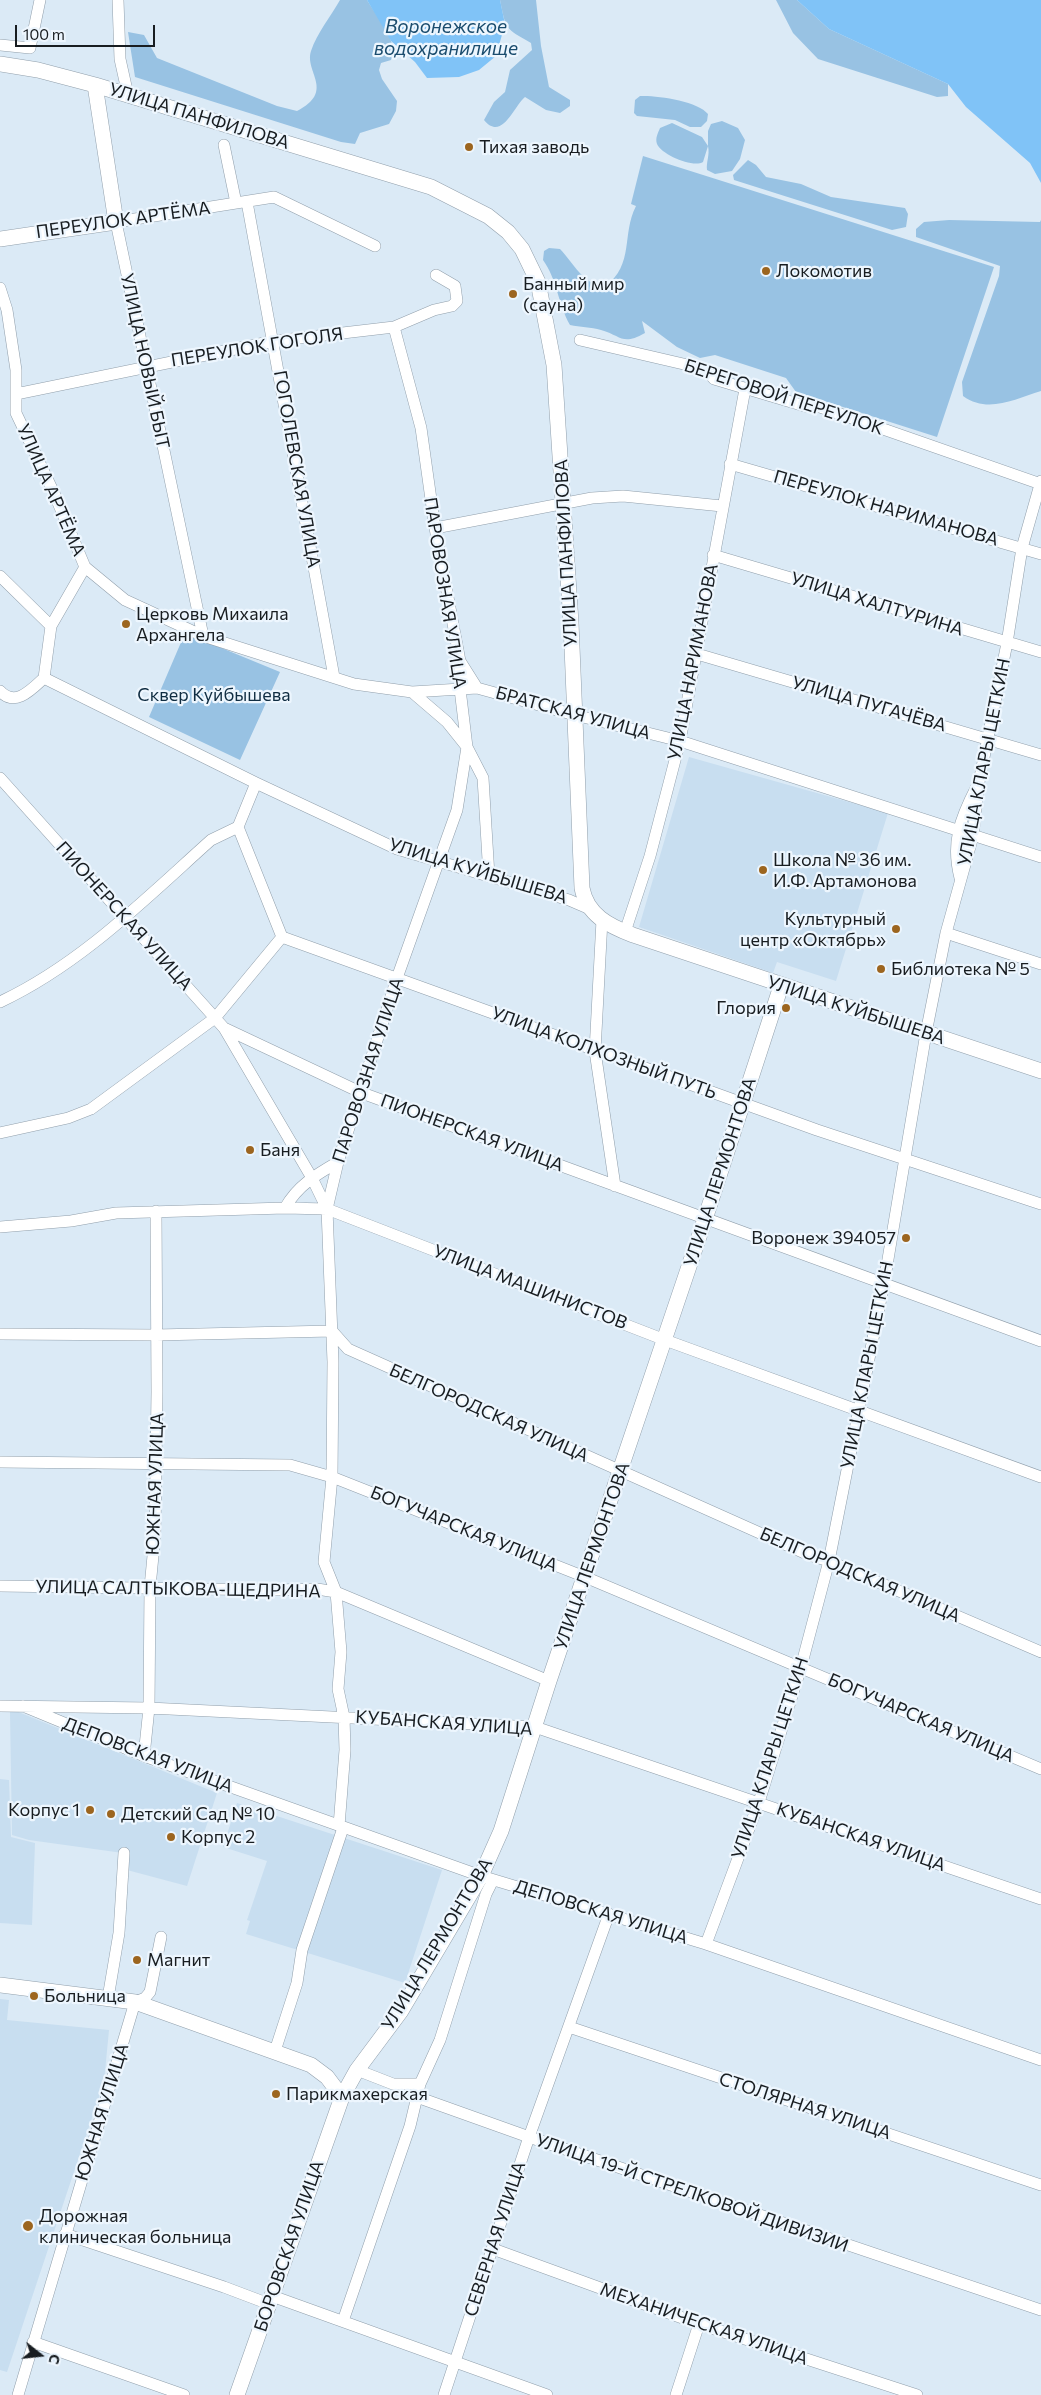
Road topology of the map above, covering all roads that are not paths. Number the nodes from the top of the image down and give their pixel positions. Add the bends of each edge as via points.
1 (40, 0) edge
2 (118, 0) edge
3 (0, 45) edge
4 (0, 64) edge
5 (95, 85) junction
6 (128, 95) junction
7 (224, 145) dead end
8 (242, 203) junction
9 (116, 222) junction
10 (0, 239) edge
11 (375, 246) dead end
12 (436, 275) dead end
13 (0, 288) edge
14 (394, 327) junction
15 (580, 340) dead end
16 (274, 341) junction
17 (145, 365) junction
18 (745, 388) junction
19 (16, 394) junction
20 (730, 464) junction
21 (1041, 483) edge
22 (564, 504) junction
23 (722, 506) junction
24 (435, 528) junction
25 (1022, 548) junction
26 (1041, 554) edge
27 (713, 555) junction
28 (85, 567) junction
29 (0, 576) edge
30 (51, 626) junction
31 (203, 636) junction
32 (1007, 643) junction
33 (1041, 652) edge
34 (697, 654) junction
35 (460, 661) junction
36 (334, 677) junction
37 (44, 678) junction
38 (477, 688) junction
39 (460, 689) junction
40 (0, 691) edge
41 (412, 692) junction
42 (575, 716) junction
43 (989, 739) junction
44 (680, 742) junction
45 (467, 747) junction
46 (1041, 755) edge
47 (0, 778) edge
48 (979, 782) junction
49 (256, 783) junction
50 (238, 827) junction
51 (958, 831) junction
52 (973, 836) junction
53 (1041, 857) edge
54 (439, 862) junction
55 (489, 876) junction
56 (960, 880) junction
57 (582, 888) junction
58 (569, 900) junction
59 (590, 909) junction
60 (124, 916) junction
61 (602, 920) junction
62 (625, 932) junction
63 (946, 933) junction
64 (282, 937) junction
65 (1041, 964) edge
66 (397, 978) junction
67 (781, 986) junction
68 (0, 1002) edge
69 (215, 1018) junction
70 (224, 1028) junction
71 (926, 1033) junction
72 (595, 1051) junction
73 (1041, 1071) edge
74 (362, 1093) junction
75 (742, 1102) junction
76 (0, 1133) edge
77 (906, 1158) junction
78 (338, 1162) junction
79 (312, 1178) junction
80 (615, 1186) junction
81 (1041, 1204) edge
82 (285, 1208) junction
83 (327, 1209) junction
84 (156, 1211) junction
85 (705, 1219) junction
86 (0, 1227) edge
87 (884, 1283) junction
88 (332, 1331) junction
89 (0, 1334) edge
90 (156, 1335) junction
91 (665, 1340) junction
92 (1041, 1341) edge
93 (348, 1348) junction
94 (332, 1362) junction
95 (858, 1410) junction
96 (0, 1462) edge
97 (154, 1465) junction
98 (620, 1472) junction
99 (332, 1477) junction
100 (1041, 1477) edge
101 (828, 1560) junction
102 (584, 1576) junction
103 (0, 1586) edge
104 (150, 1587) junction
105 (336, 1592) junction
106 (1041, 1652) edge
107 (801, 1667) junction
108 (549, 1681) junction
109 (0, 1706) edge
110 (23, 1706) junction
111 (149, 1708) junction
112 (344, 1717) junction
113 (534, 1727) junction
114 (144, 1756) junction
115 (1041, 1770) edge
116 (759, 1802) junction
117 (341, 1827) junction
118 (124, 1853) dead end
119 (487, 1878) junction
120 (1041, 1899) edge
121 (609, 1914) junction
122 (161, 1937) dead end
123 (706, 1944) junction
124 (0, 1985) edge
125 (108, 1998) junction
126 (135, 2002) junction
127 (568, 2027) junction
128 (275, 2051) junction
129 (1041, 2060) edge
130 (358, 2070) junction
131 (420, 2084) junction
132 (342, 2097) junction
133 (417, 2097) junction
134 (528, 2138) junction
135 (1041, 2184) edge
136 (65, 2234) junction
137 (493, 2249) junction
138 (270, 2300) junction
139 (1041, 2310) edge
140 (343, 2321) junction
141 (699, 2324) junction
142 (33, 2342) junction
143 (454, 2362) junction
144 (18, 2395) edge
145 (184, 2395) edge
146 (237, 2395) edge
147 (444, 2395) edge
148 (547, 2395) edge
149 (676, 2395) edge
150 (917, 2395) edge

1 - 3 street via 30,48
2 - 6 street via 120,58
4 - 5 street, УЛИЦА ПАНФИЛОВА
5 - 6 street, УЛИЦА ПАНФИЛОВА
5 - 9 street, УЛИЦА НОВЫЙ БЫТ
6 - 22 street, УЛИЦА ПАНФИЛОВА via 431,187 488,216 508,232 522,249 538,282 554,365
7 - 8 street, ГОГОЛЕВСКАЯ УЛИЦА
8 - 9 street, ПЕРЕУЛОК АРТЁМА
8 - 11 street, ПЕРЕУЛОК АРТЁМА via 274,197
8 - 16 street, ГОГОЛЕВСКАЯ УЛИЦА
9 - 10 street, ПЕРЕУЛОК АРТЁМА
9 - 17 street, УЛИЦА НОВЫЙ БЫТ
12 - 14 street, ПЕРЕУЛОК ГОГОЛЯ via 455,286 457,301 452,306
13 - 19 street, УЛИЦА АРТЁМА via 7,310 16,370
14 - 16 street, ПЕРЕУЛОК ГОГОЛЯ
14 - 24 street, ПАРОВОЗНАЯ УЛИЦА via 421,428
15 - 18 street, БЕРЕГОВОЙ ПЕРЕУЛОК via 705,369 714,379
16 - 17 street, ПЕРЕУЛОК ГОГОЛЯ
16 - 36 street, ГОГОЛЕВСКАЯ УЛИЦА
17 - 19 street, ПЕРЕУЛОК ГОГОЛЯ
17 - 31 street, УЛИЦА НОВЫЙ БЫТ
18 - 20 street, УЛИЦА НАРИМАНОВА
18 - 21 street, БЕРЕГОВОЙ ПЕРЕУЛОК via 808,408 820,407
19 - 28 street, УЛИЦА АРТЁМА via 16,413
20 - 23 street, УЛИЦА НАРИМАНОВА
20 - 25 street, ПЕРЕУЛОК НАРИМАНОВА
21 - 25 street, УЛИЦА КЛАРЫ ЦЕТКИН
22 - 23 street via 623,496
22 - 24 street
22 - 42 street, УЛИЦА ПАНФИЛОВА
23 - 27 street, УЛИЦА НАРИМАНОВА
24 - 35 street, ПАРОВОЗНАЯ УЛИЦА
25 - 26 street, ПЕРЕУЛОК НАРИМАНОВА
25 - 32 street, УЛИЦА КЛАРЫ ЦЕТКИН
27 - 32 street, УЛИЦА ХАЛТУРИНА
27 - 34 street, УЛИЦА НАРИМАНОВА
28 - 30 street, УЛИЦА АРТЁМА
28 - 31 street, БРАТСКАЯ УЛИЦА via 125,600
29 - 30 street
30 - 37 street
31 - 36 street, БРАТСКАЯ УЛИЦА
32 - 33 street, УЛИЦА ХАЛТУРИНА
32 - 43 street, УЛИЦА КЛАРЫ ЦЕТКИН
34 - 43 street, УЛИЦА ПУГАЧЁВА
34 - 44 street, УЛИЦА НАРИМАНОВА
35 - 38 street
35 - 39 street, ПАРОВОЗНАЯ УЛИЦА
36 - 41 street, БРАТСКАЯ УЛИЦА via 354,684
37 - 40 street via 21,697 13,698
37 - 49 street, УЛИЦА КУЙБЫШЕВА
38 - 39 street, БРАТСКАЯ УЛИЦА
38 - 42 street, БРАТСКАЯ УЛИЦА
39 - 41 street, БРАТСКАЯ УЛИЦА
39 - 45 street, ПАРОВОЗНАЯ УЛИЦА
41 - 45 street via 448,722
42 - 44 street, БРАТСКАЯ УЛИЦА
42 - 57 street, УЛИЦА ПАНФИЛОВА
43 - 46 street, УЛИЦА ПУГАЧЁВА
43 - 48 street, УЛИЦА КЛАРЫ ЦЕТКИН
44 - 51 street, БРАТСКАЯ УЛИЦА
44 - 62 street, УЛИЦА НАРИМАНОВА via 650,856
45 - 54 street, ПАРОВОЗНАЯ УЛИЦА via 457,810
45 - 55 street via 483,778
47 - 60 street, ПИОНЕРСКАЯ УЛИЦА
48 - 51 street
48 - 52 street, УЛИЦА КЛАРЫ ЦЕТКИН
49 - 50 street
49 - 54 street, УЛИЦА КУЙБЫШЕВА via 397,849
50 - 60 street via 212,840
50 - 64 street
51 - 52 street, БРАТСКАЯ УЛИЦА
51 - 56 street via 955,858
52 - 53 street, БРАТСКАЯ УЛИЦА
52 - 56 street, УЛИЦА КЛАРЫ ЦЕТКИН
54 - 55 street, УЛИЦА КУЙБЫШЕВА
54 - 66 street, ПАРОВОЗНАЯ УЛИЦА
55 - 58 street, УЛИЦА КУЙБЫШЕВА
56 - 63 street, УЛИЦА КЛАРЫ ЦЕТКИН
57 - 58 street
57 - 59 street, УЛИЦА ПАНФИЛОВА
58 - 59 street, УЛИЦА КУЙБЫШЕВА
59 - 61 street, УЛИЦА КУЙБЫШЕВА
60 - 68 street via 72,961
60 - 69 street, ПИОНЕРСКАЯ УЛИЦА
61 - 62 street, УЛИЦА КУЙБЫШЕВА
61 - 72 street
62 - 67 street, УЛИЦА КУЙБЫШЕВА
63 - 65 street
63 - 71 street, УЛИЦА КЛАРЫ ЦЕТКИН
64 - 66 street, УЛИЦА КОЛХОЗНЫЙ ПУТЬ
64 - 69 street
66 - 72 street, УЛИЦА КОЛХОЗНЫЙ ПУТЬ
66 - 74 street, ПАРОВОЗНАЯ УЛИЦА
67 - 71 street, УЛИЦА КУЙБЫШЕВА
67 - 75 street, УЛИЦА ЛЕРМОНТОВА
69 - 70 street, ПИОНЕРСКАЯ УЛИЦА
69 - 76 street via 91,1109
70 - 74 street, ПИОНЕРСКАЯ УЛИЦА
70 - 79 street
71 - 73 street, УЛИЦА КУЙБЫШЕВА
71 - 77 street, УЛИЦА КЛАРЫ ЦЕТКИН
72 - 75 street, УЛИЦА КОЛХОЗНЫЙ ПУТЬ
72 - 80 street
74 - 78 street, ПАРОВОЗНАЯ УЛИЦА
74 - 80 street, ПИОНЕРСКАЯ УЛИЦА
75 - 77 street, УЛИЦА КОЛХОЗНЫЙ ПУТЬ via 844,1140
75 - 85 street, УЛИЦА ЛЕРМОНТОВА
77 - 81 street, УЛИЦА КОЛХОЗНЫЙ ПУТЬ
77 - 87 street, УЛИЦА КЛАРЫ ЦЕТКИН
78 - 79 street
78 - 83 street, ПАРОВОЗНАЯ УЛИЦА
79 - 82 street via 292,1194
79 - 83 street
80 - 85 street, ПИОНЕРСКАЯ УЛИЦА
82 - 83 street, УЛИЦА МАШИНИСТОВ
82 - 84 street, УЛИЦА МАШИНИСТОВ
83 - 88 street, ПАРОВОЗНАЯ УЛИЦА
83 - 91 street, УЛИЦА МАШИНИСТОВ
84 - 86 street, УЛИЦА МАШИНИСТОВ
84 - 90 street, ЮЖНАЯ УЛИЦА
85 - 87 street, ПИОНЕРСКАЯ УЛИЦА
85 - 91 street, УЛИЦА ЛЕРМОНТОВА
87 - 92 street, ПИОНЕРСКАЯ УЛИЦА
87 - 95 street, УЛИЦА КЛАРЫ ЦЕТКИН
88 - 90 street
88 - 93 street, БЕЛГОРОДСКАЯ УЛИЦА
88 - 94 street, ПАРОВОЗНАЯ УЛИЦА
89 - 90 street
90 - 97 street, ЮЖНАЯ УЛИЦА via 158,1392
91 - 95 street, УЛИЦА МАШИНИСТОВ
91 - 98 street, УЛИЦА ЛЕРМОНТОВА
93 - 94 street
93 - 98 street, БЕЛГОРОДСКАЯ УЛИЦА
94 - 99 street, ПАРОВОЗНАЯ УЛИЦА
95 - 100 street, УЛИЦА МАШИНИСТОВ
95 - 101 street, УЛИЦА КЛАРЫ ЦЕТКИН
96 - 97 street, БОГУЧАРСКАЯ УЛИЦА
97 - 99 street, БОГУЧАРСКАЯ УЛИЦА via 290,1465
97 - 104 street, ЮЖНАЯ УЛИЦА via 155,1535
98 - 101 street, БЕЛГОРОДСКАЯ УЛИЦА via 809,1555
98 - 102 street, УЛИЦА ЛЕРМОНТОВА
99 - 102 street, БОГУЧАРСКАЯ УЛИЦА
99 - 105 street, ПАРОВОЗНАЯ УЛИЦА via 324,1562
101 - 106 street, БЕЛГОРОДСКАЯ УЛИЦА
101 - 107 street, УЛИЦА КЛАРЫ ЦЕТКИН
102 - 107 street, БОГУЧАРСКАЯ УЛИЦА
102 - 108 street, УЛИЦА ЛЕРМОНТОВА
103 - 104 street, УЛИЦА САЛТЫКОВА-ЩЕДРИНА
104 - 105 street, УЛИЦА САЛТЫКОВА-ЩЕДРИНА
104 - 111 street, ЮЖНАЯ УЛИЦА
105 - 108 street, УЛИЦА САЛТЫКОВА-ЩЕДРИНА
105 - 112 street, ПАРОВОЗНАЯ УЛИЦА via 341,1652 338,1689
107 - 115 street, БОГУЧАРСКАЯ УЛИЦА
107 - 116 street, УЛИЦА КЛАРЫ ЦЕТКИН
108 - 113 street, УЛИЦА ЛЕРМОНТОВА
109 - 110 street, КУБАНСКАЯ УЛИЦА
110 - 111 street, КУБАНСКАЯ УЛИЦА
110 - 114 street, ДЕПОВСКАЯ УЛИЦА
111 - 112 street, КУБАНСКАЯ УЛИЦА
111 - 114 street, ЮЖНАЯ УЛИЦА
112 - 113 street, КУБАНСКАЯ УЛИЦА
112 - 117 street, ПАРОВОЗНАЯ УЛИЦА
113 - 116 street, КУБАНСКАЯ УЛИЦА
113 - 119 street, УЛИЦА ЛЕРМОНТОВА
114 - 117 street, ДЕПОВСКАЯ УЛИЦА
116 - 120 street, КУБАНСКАЯ УЛИЦА
116 - 123 street, УЛИЦА КЛАРЫ ЦЕТКИН
117 - 119 street, ДЕПОВСКАЯ УЛИЦА
117 - 128 street, ПАРОВОЗНАЯ УЛИЦА via 302,1950 297,1983
118 - 125 street via 119,1933
119 - 121 street, ДЕПОВСКАЯ УЛИЦА
119 - 130 street, УЛИЦА ЛЕРМОНТОВА
119 - 131 street via 486,1894 440,2040
121 - 123 street, ДЕПОВСКАЯ УЛИЦА
121 - 127 street, СЕВЕРНАЯ УЛИЦА
122 - 126 street via 150,1992 146,1998
123 - 129 street, ДЕПОВСКАЯ УЛИЦА
124 - 125 street
125 - 126 street
126 - 128 street
126 - 136 street, ЮЖНАЯ УЛИЦА
127 - 134 street, СЕВЕРНАЯ УЛИЦА
127 - 135 street, СТОЛЯРНАЯ УЛИЦА
128 - 132 street via 319,2069
130 - 131 street via 393,2084
130 - 132 street, УЛИЦА ЛЕРМОНТОВА
131 - 133 street
132 - 138 street, БОРОВСКАЯ УЛИЦА
133 - 134 street, УЛИЦА 19-Й СТРЕЛКОВОЙ ДИВИЗИИ
133 - 140 street
134 - 137 street, СЕВЕРНАЯ УЛИЦА
134 - 139 street, УЛИЦА 19-Й СТРЕЛКОВОЙ ДИВИЗИИ
136 - 138 street
136 - 142 street, ЮЖНАЯ УЛИЦА
137 - 141 street, МЕХАНИЧЕСКАЯ УЛИЦА
137 - 143 street, СЕВЕРНАЯ УЛИЦА
138 - 140 street
138 - 146 street, БОРОВСКАЯ УЛИЦА
140 - 143 street
141 - 149 street
141 - 150 street, МЕХАНИЧЕСКАЯ УЛИЦА
142 - 144 street, ЮЖНАЯ УЛИЦА
142 - 145 street
143 - 147 street, СЕВЕРНАЯ УЛИЦА
143 - 148 street

